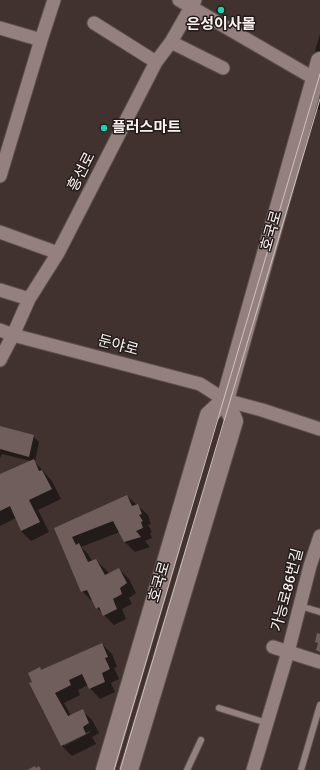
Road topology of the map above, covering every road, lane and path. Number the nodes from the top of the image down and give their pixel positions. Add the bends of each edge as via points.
1 (54, 0) edge
2 (180, 0) edge
3 (194, 3) edge
4 (94, 23) dead end
5 (0, 28) edge
6 (41, 40) junction
7 (171, 42) junction
8 (320, 61) edge
9 (156, 62) junction
10 (223, 68) dead end
11 (315, 78) junction
12 (0, 176) edge
13 (0, 232) edge
14 (58, 253) junction
15 (0, 290) edge
16 (29, 299) junction
17 (0, 330) edge
18 (13, 335) junction
19 (0, 360) edge
20 (225, 400) junction
21 (320, 429) edge
22 (320, 536) edge
23 (300, 606) junction
24 (320, 612) edge
25 (273, 648) dead end
26 (288, 652) junction
27 (320, 662) edge
28 (320, 706) edge
29 (219, 708) dead end
30 (267, 723) junction
31 (202, 740) dead end
32 (105, 770) edge
33 (129, 770) edge
34 (187, 770) edge
35 (253, 770) edge
36 (301, 770) edge

1 - 6 street
2 - 3 street
3 - 7 street, 흥선로
3 - 11 street
4 - 9 street
5 - 6 street
6 - 12 street
7 - 9 street, 흥선로
7 - 10 street
8 - 11 street, 호국로
9 - 14 street, 흥선로
11 - 20 street, 호국로
13 - 14 street
14 - 16 street, 흥선로
15 - 16 street
16 - 18 street, 흥선로
17 - 18 street, 둔야로
18 - 19 street, 흥선로
18 - 20 street, 둔야로 via 200,384
20 - 21 street, 둔야로
20 - 32 street, 호국로 via 209,415
20 - 33 street, 호국로 via 234,421
22 - 23 street, 가능로86번길
23 - 24 lane
23 - 26 street, 가능로86번길
25 - 26 street, 가능로86번길
26 - 27 street, 가능로86번길
26 - 30 street, 가능로86번길
28 - 36 lane
29 - 30 lane
30 - 35 street, 가능로86번길
31 - 34 lane

